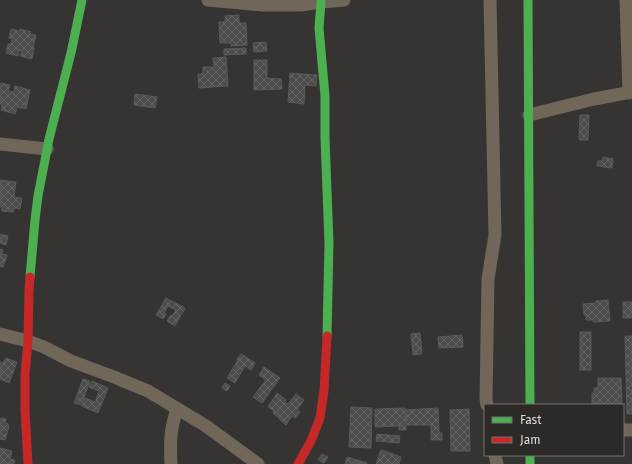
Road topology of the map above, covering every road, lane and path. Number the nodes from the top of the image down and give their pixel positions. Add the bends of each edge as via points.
1 (82, 0) edge
2 (208, 0) edge
3 (344, 0) edge
4 (490, 0) edge
5 (528, 0) edge
6 (626, 0) edge
7 (321, 2) junction
8 (301, 3) edge
9 (631, 93) edge
10 (529, 115) junction
11 (0, 144) edge
12 (47, 149) junction
13 (0, 334) edge
14 (28, 341) junction
15 (487, 404) edge
16 (530, 404) edge
17 (177, 409) junction
18 (28, 464) edge
19 (171, 464) edge
20 (258, 464) edge
21 (298, 464) edge

1 - 12 main road
2 - 8 street via 263,5
3 - 7 street
4 - 15 street via 495,235 488,279
5 - 10 main road
6 - 9 street
7 - 8 street
7 - 21 main road via 319,28 325,96 329,243 327,332 320,418
9 - 10 street
10 - 16 main road
11 - 12 street
12 - 14 main road via 33,234
13 - 14 street
14 - 17 street via 148,391
14 - 18 main road via 24,410
17 - 19 street via 170,441
17 - 20 street via 206,426

